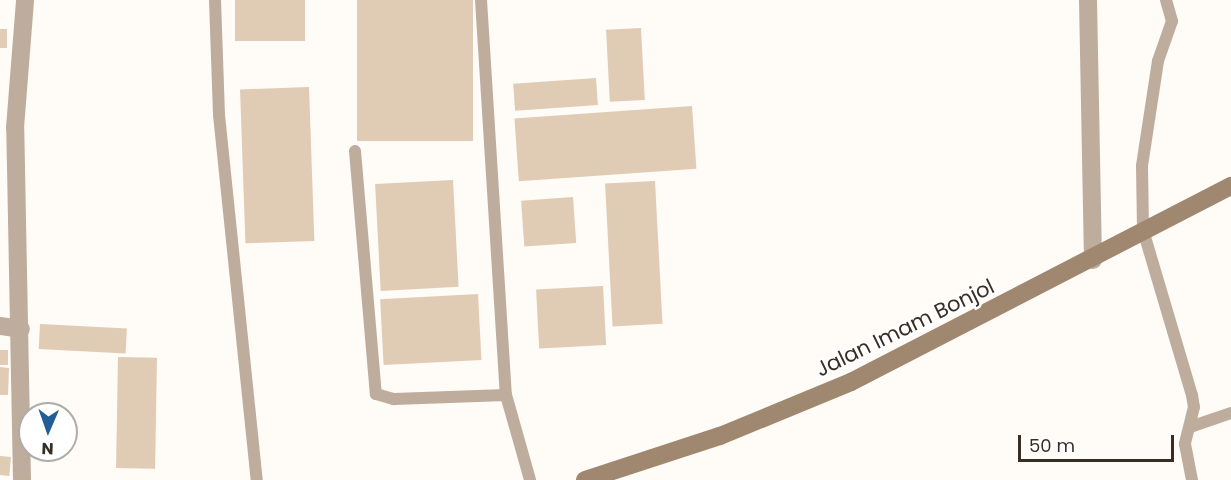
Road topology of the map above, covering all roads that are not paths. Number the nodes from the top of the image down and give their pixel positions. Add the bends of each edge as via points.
1 (25, 0) edge
2 (215, 0) edge
3 (481, 0) edge
4 (1088, 0) edge
5 (1166, 0) edge
6 (355, 151) dead end
7 (1231, 186) edge
8 (1143, 230) junction
9 (1093, 260) junction
10 (0, 326) edge
11 (21, 329) junction
12 (506, 395) junction
13 (1231, 413) edge
14 (1190, 428) junction
15 (22, 480) edge
16 (257, 480) edge
17 (530, 480) edge
18 (585, 480) edge
19 (1192, 480) edge

1 - 11 street via 15,128
2 - 16 lane via 219,115
3 - 12 lane
4 - 9 street
5 - 8 lane via 1172,21 1158,61 1142,166
6 - 12 lane via 376,394 394,399
7 - 8 main road, Jalan Imam Bonjol
8 - 9 main road, Jalan Imam Bonjol
8 - 14 lane via 1192,395
9 - 18 main road, Jalan Imam Bonjol via 852,382 720,436
10 - 11 street
11 - 15 street
12 - 17 lane
13 - 14 lane
14 - 19 lane via 1185,444

